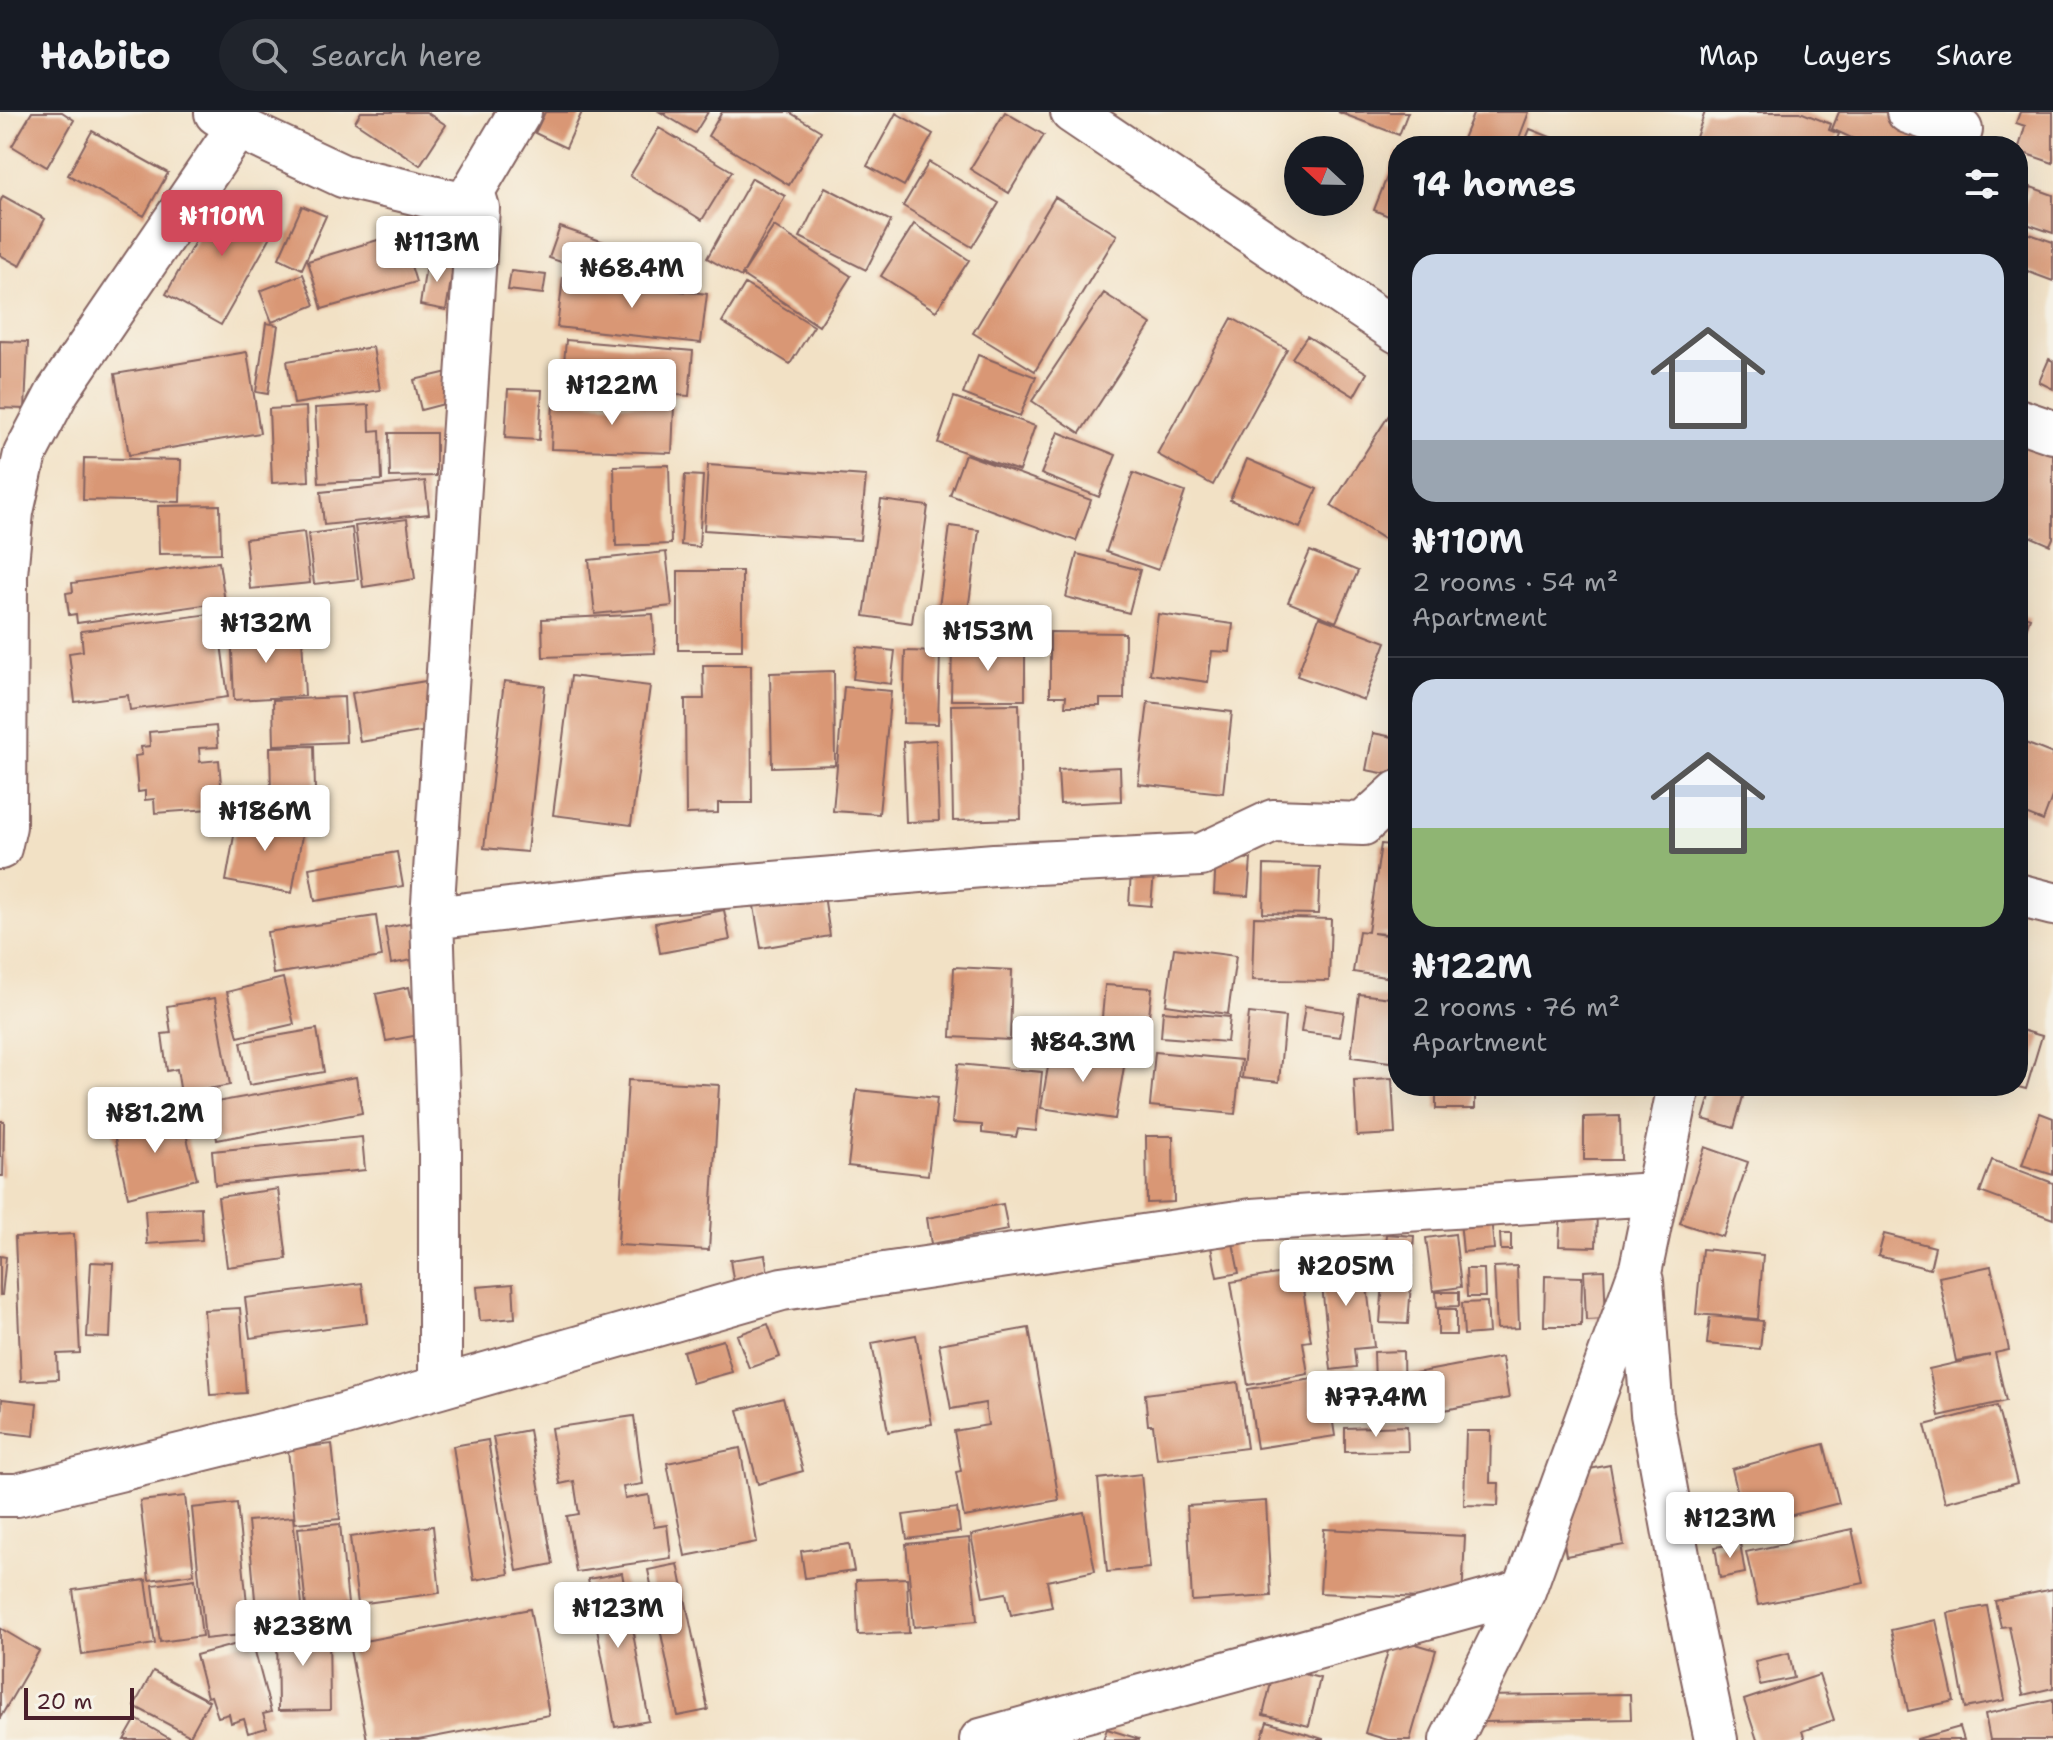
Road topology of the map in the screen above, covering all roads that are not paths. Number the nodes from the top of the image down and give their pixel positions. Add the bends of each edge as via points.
1 (520, 112) edge
2 (1072, 112) edge
3 (1908, 112) edge
4 (226, 119) edge
5 (1961, 129) edge
6 (478, 208) junction
7 (1388, 325) edge
8 (2028, 423) edge
9 (2053, 432) edge
10 (3, 606) edge
11 (1388, 801) edge
12 (0, 848) edge
13 (2028, 898) edge
14 (2053, 904) edge
15 (432, 918) junction
16 (1677, 1096) edge
17 (1654, 1194) junction
18 (1641, 1268) junction
19 (440, 1387) junction
20 (0, 1495) edge
21 (1524, 1591) junction
22 (981, 1740) edge
23 (1451, 1740) edge
24 (1716, 1740) edge

1 - 6 street via 473,191
2 - 7 street
3 - 5 street
4 - 6 street via 343,176
4 - 10 street via 58,391 25,454 12,512
6 - 15 street
8 - 9 street
10 - 12 street via 5,826
11 - 15 street via 1363,824 1273,821 1201,855 979,866 638,894
13 - 14 street
15 - 19 street via 440,1149
16 - 17 street
17 - 18 street
17 - 19 street via 1252,1220 782,1289
18 - 21 street
18 - 24 street via 1652,1414
19 - 20 street via 339,1416
21 - 22 street
21 - 23 street

